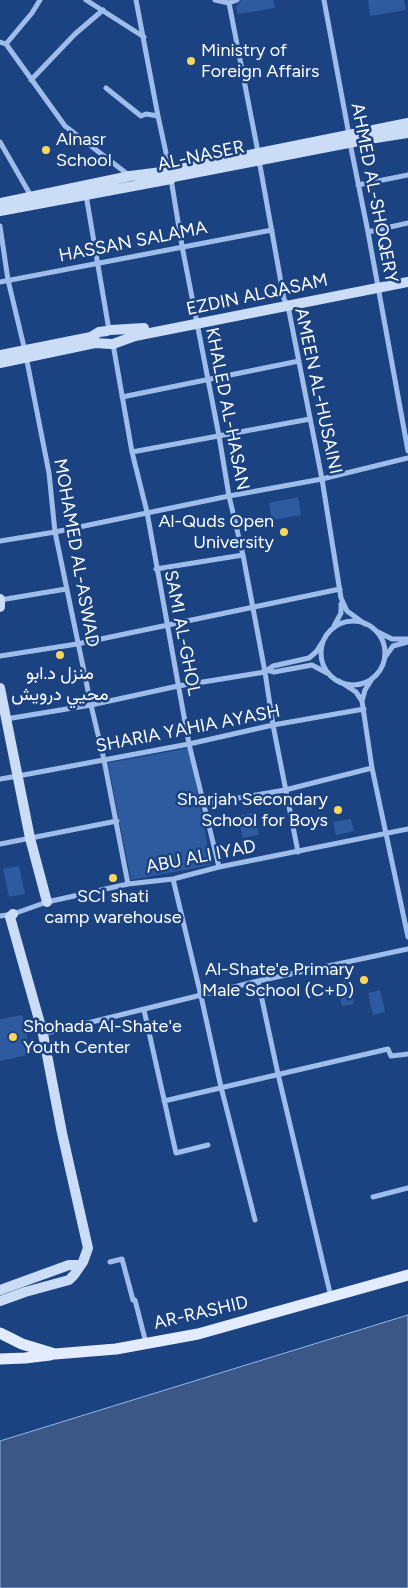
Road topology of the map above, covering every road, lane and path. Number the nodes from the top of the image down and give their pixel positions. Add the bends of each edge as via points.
1 (40, 0) edge
2 (86, 0) edge
3 (138, 0) edge
4 (215, 0) edge
5 (236, 0) edge
6 (324, 0) edge
7 (228, 3) junction
8 (103, 10) junction
9 (144, 37) junction
10 (3, 43) edge
11 (31, 80) junction
12 (106, 88) dead end
13 (158, 116) junction
14 (408, 124) edge
15 (408, 133) edge
16 (349, 139) junction
17 (0, 142) edge
18 (259, 156) junction
19 (170, 175) junction
20 (408, 175) edge
21 (130, 176) junction
22 (358, 185) junction
23 (85, 194) junction
24 (32, 196) junction
25 (0, 203) edge
26 (0, 211) edge
27 (408, 223) edge
28 (0, 226) edge
29 (272, 230) junction
30 (368, 232) junction
31 (182, 246) junction
32 (97, 262) junction
33 (408, 278) edge
34 (8, 280) junction
35 (0, 282) edge
36 (408, 282) edge
37 (377, 286) junction
38 (286, 303) junction
39 (197, 322) junction
40 (109, 330) junction
41 (112, 344) junction
42 (0, 355) edge
43 (26, 355) junction
44 (299, 361) junction
45 (0, 363) edge
46 (209, 380) junction
47 (122, 397) junction
48 (310, 420) junction
49 (220, 436) junction
50 (408, 451) edge
51 (132, 452) junction
52 (408, 458) edge
53 (322, 479) junction
54 (229, 496) junction
55 (147, 512) junction
56 (54, 532) junction
57 (0, 541) edge
58 (243, 555) junction
59 (156, 569) junction
60 (66, 589) junction
61 (340, 589) junction
62 (341, 598) junction
63 (0, 600) edge
64 (0, 607) edge
65 (253, 608) junction
66 (365, 624) junction
67 (167, 625) junction
68 (332, 629) junction
69 (375, 630) junction
70 (324, 638) junction
71 (408, 641) edge
72 (77, 644) junction
73 (0, 656) edge
74 (384, 660) junction
75 (266, 671) junction
76 (377, 673) junction
77 (332, 676) junction
78 (339, 680) junction
79 (178, 686) junction
80 (0, 688) edge
81 (362, 701) junction
82 (91, 705) junction
83 (364, 709) junction
84 (2, 718) edge
85 (273, 725) junction
86 (189, 744) junction
87 (104, 760) junction
88 (372, 768) junction
89 (15, 776) junction
90 (0, 779) edge
91 (285, 790) junction
92 (204, 804) junction
93 (117, 821) junction
94 (408, 829) edge
95 (385, 834) junction
96 (27, 838) junction
97 (0, 844) edge
98 (298, 852) junction
99 (219, 867) junction
100 (172, 878) junction
101 (128, 884) junction
102 (44, 903) junction
103 (13, 914) junction
104 (0, 916) edge
105 (408, 937) edge
106 (408, 949) edge
107 (258, 981) junction
108 (201, 996) junction
109 (144, 1010) junction
110 (43, 1034) junction
111 (408, 1054) edge
112 (278, 1074) junction
113 (221, 1087) junction
114 (164, 1101) junction
115 (208, 1145) dead end
116 (408, 1188) edge
117 (373, 1198) dead end
118 (255, 1220) dead end
119 (110, 1262) dead end
120 (81, 1265) junction
121 (408, 1275) edge
122 (0, 1290) edge
123 (331, 1297) junction
124 (0, 1301) edge
125 (0, 1333) edge
126 (146, 1344) junction
127 (54, 1354) junction
128 (0, 1359) edge

1 - 10 street
2 - 8 street
3 - 9 street, KHALED AL-HASAN
4 - 7 street
5 - 7 street
6 - 16 street, AHMED AL-SHOQERY
7 - 18 street, AMEEN AL-HUSAINI
8 - 9 street
8 - 11 street
9 - 13 street, KHALED AL-HASAN
10 - 11 street
11 - 21 street via 64,126
12 - 13 street via 141,116
13 - 19 street, KHALED AL-HASAN
14 - 16 main road, AL-NASER
15 - 16 main road, AL-NASER
16 - 18 main road, AL-NASER
16 - 22 street, AHMED AL-SHOQERY
17 - 24 street
18 - 19 main road, AL-NASER
18 - 29 street, AMEEN AL-HUSAINI
19 - 21 main road, AL-NASER
19 - 23 main road, AL-NASER
19 - 31 street, KHALED AL-HASAN
20 - 22 street
21 - 24 main road, AL-NASER
22 - 30 street, AHMED AL-SHOQERY
23 - 26 main road, AL-NASER
23 - 32 street
24 - 25 main road, AL-NASER
27 - 30 street
28 - 34 street, MOHAMED AL-ASWAD
29 - 31 street, HASSAN SALAMA
29 - 38 street, AMEEN AL-HUSAINI
30 - 37 street, AHMED AL-SHOQERY
31 - 32 street, HASSAN SALAMA
31 - 39 street, KHALED AL-HASAN
32 - 34 street, HASSAN SALAMA
32 - 40 street
33 - 37 main road, EZDIN ALQASAM
34 - 35 street, HASSAN SALAMA
34 - 43 street, MOHAMED AL-ASWAD
36 - 37 main road, EZDIN ALQASAM
37 - 38 main road, EZDIN ALQASAM
37 - 50 street, AHMED AL-SHOQERY
38 - 39 main road, EZDIN ALQASAM
38 - 44 street, AMEEN AL-HUSAINI
39 - 40 main road, EZDIN ALQASAM
39 - 41 main road, EZDIN ALQASAM
39 - 46 street, KHALED AL-HASAN
40 - 41 main road via 103,335 103,340
40 - 43 main road, EZDIN ALQASAM
41 - 43 main road, EZDIN ALQASAM via 95,343
41 - 47 street, SAMI AL-GHOL
42 - 43 main road, EZDIN ALQASAM
43 - 45 main road, EZDIN ALQASAM
43 - 56 street, MOHAMED AL-ASWAD via 49,473
44 - 46 street
44 - 48 street, AMEEN AL-HUSAINI
46 - 47 street
46 - 49 street, KHALED AL-HASAN
47 - 51 street, SAMI AL-GHOL
48 - 49 street
48 - 53 street, AMEEN AL-HUSAINI
49 - 51 street
49 - 54 street, KHALED AL-HASAN
51 - 55 street, SAMI AL-GHOL
52 - 53 street
53 - 54 street
53 - 61 street, AMEEN AL-HUSAINI
54 - 55 street
54 - 58 street, KHALED AL-HASAN
55 - 56 street
55 - 59 street, SAMI AL-GHOL
56 - 57 street
56 - 60 street, MOHAMED AL-ASWAD
58 - 59 street
58 - 65 street, KHALED AL-HASAN
59 - 67 street, SAMI AL-GHOL
60 - 63 street
60 - 72 street, MOHAMED AL-ASWAD
61 - 62 street, AMEEN AL-HUSAINI
61 - 65 street
62 - 66 street via 347,611
62 - 68 street, AMEEN AL-HUSAINI via 341,613
63 - 64 main road
65 - 67 street
65 - 75 street, KHALED AL-HASAN
66 - 68 street via 349,621
66 - 69 street
67 - 72 street
67 - 79 street, SAMI AL-GHOL
68 - 70 street
69 - 71 street via 392,639
69 - 74 street via 384,645
70 - 75 street via 309,658 273,666
70 - 77 street via 322,659
71 - 74 street via 393,646
72 - 73 street
72 - 82 street, MOHAMED AL-ASWAD
74 - 76 street
75 - 77 street via 312,665
75 - 79 street
75 - 85 street, KHALED AL-HASAN
76 - 78 street via 360,684
76 - 81 street via 365,690
77 - 78 street
78 - 81 street via 356,692
79 - 82 street
79 - 86 street, SAMI AL-GHOL
80 - 84 main road
81 - 83 street
82 - 84 street
82 - 87 street, MOHAMED AL-ASWAD
83 - 85 street, SHARIA YAHIA AYASH
83 - 88 street
84 - 89 main road
85 - 86 street, SHARIA YAHIA AYASH
85 - 91 street, KHALED AL-HASAN
86 - 87 street, SHARIA YAHIA AYASH
86 - 92 street, SAMI AL-GHOL
87 - 89 street, SHARIA YAHIA AYASH
87 - 93 street, MOHAMED AL-ASWAD
88 - 91 street
88 - 95 street
89 - 90 street, SHARIA YAHIA AYASH
89 - 96 main road
91 - 92 street
91 - 98 street, KHALED AL-HASAN
92 - 99 street, SAMI AL-GHOL
93 - 96 street
93 - 101 street, MOHAMED AL-ASWAD
94 - 95 street, ABU ALI IYAD
95 - 98 street, ABU ALI IYAD
95 - 105 street
96 - 97 street
96 - 102 main road
98 - 99 street, ABU ALI IYAD
99 - 100 street, ABU ALI IYAD
100 - 101 street, ABU ALI IYAD
100 - 108 street
101 - 102 street, ABU ALI IYAD
102 - 103 street, ABU ALI IYAD
103 - 104 street, ABU ALI IYAD
103 - 110 main road via 10,917
106 - 107 street
107 - 108 street
107 - 112 street
108 - 109 street
108 - 113 street
109 - 110 street
109 - 114 street
110 - 120 main road via 88,1248
111 - 112 street via 390,1056 388,1049
112 - 113 street
112 - 123 street
113 - 114 street
113 - 118 street
114 - 115 street via 176,1153
116 - 117 street
119 - 126 street via 122,1259
120 - 122 main road
120 - 124 main road via 68,1280
121 - 123 main road, AR-RASHID
123 - 126 main road, AR-RASHID via 198,1334
125 - 127 main road, AR-RASHID
126 - 127 main road, AR-RASHID
127 - 128 main road

